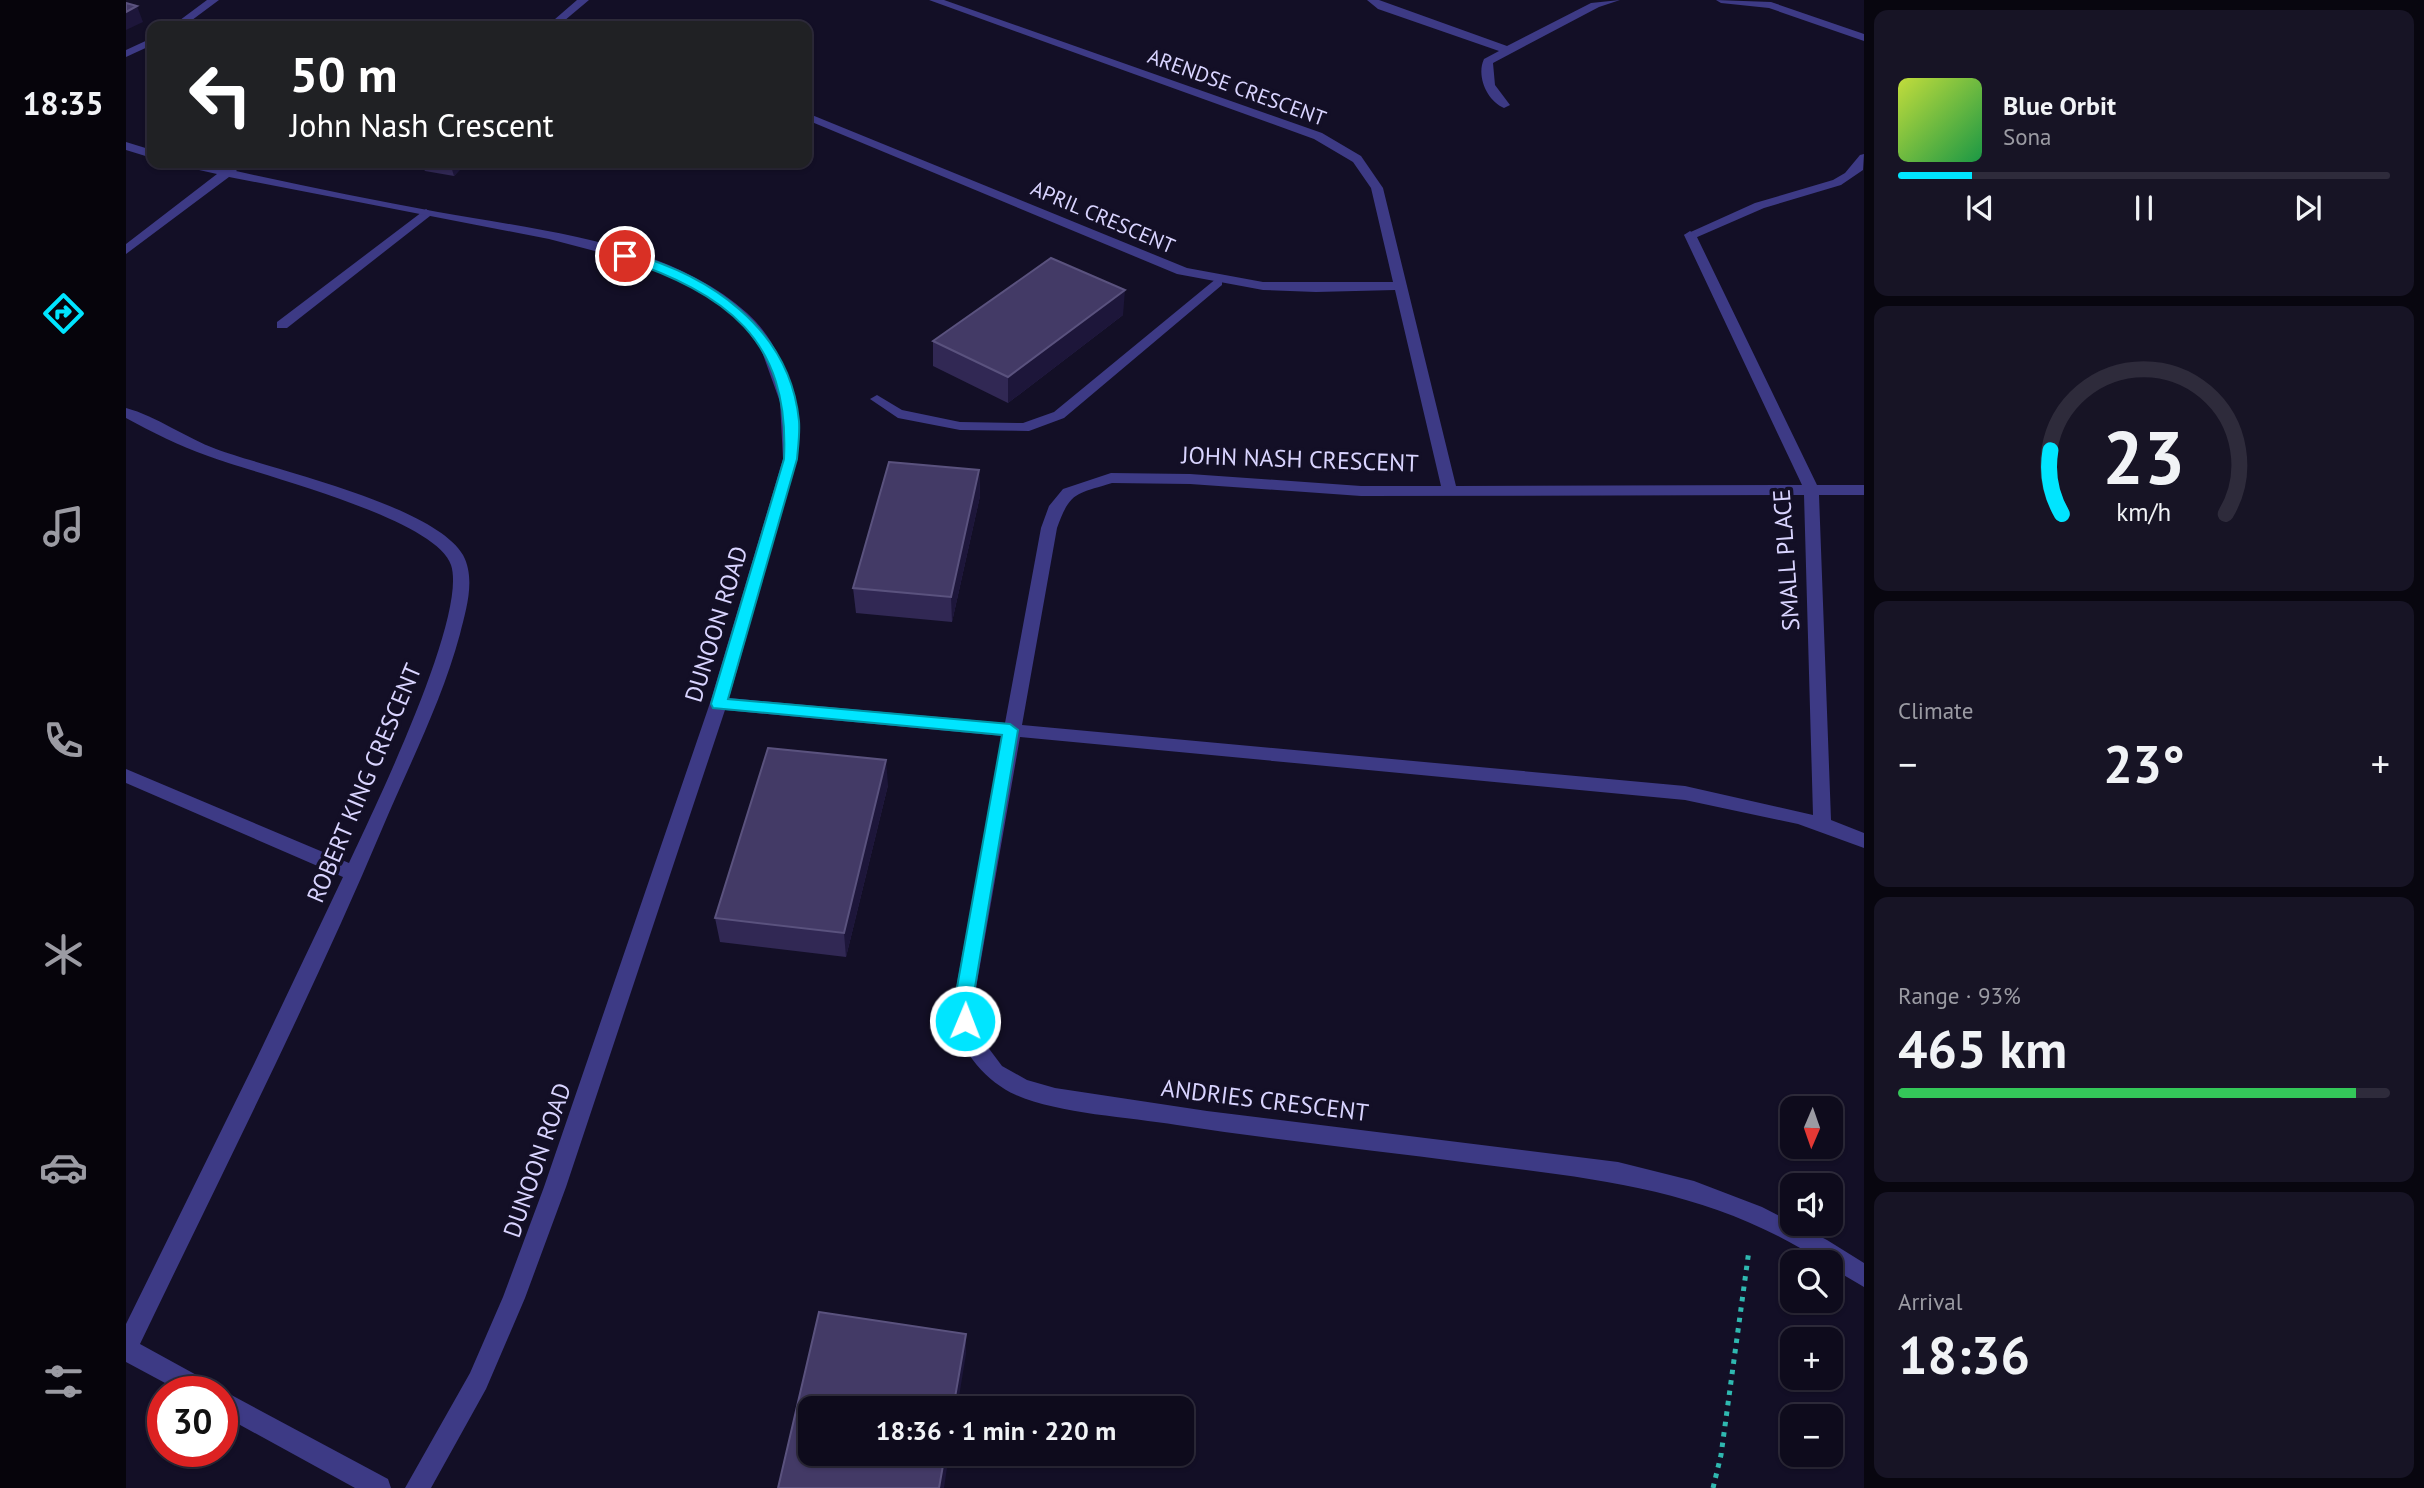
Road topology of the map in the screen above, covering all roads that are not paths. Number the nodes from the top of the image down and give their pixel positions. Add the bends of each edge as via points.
1 (214, 0) edge
2 (584, 0) edge
3 (934, 0) edge
4 (1372, 0) edge
5 (1609, 0) edge
6 (1615, 0) edge
7 (1721, 0) edge
8 (184, 21) edge
9 (558, 21) edge
10 (1864, 38) edge
11 (147, 44) edge
12 (1507, 50) junction
13 (126, 54) edge
14 (1504, 105) dead end
15 (812, 118) edge
16 (126, 146) edge
17 (147, 152) edge
18 (1864, 158) edge
19 (233, 168) edge
20 (426, 213) junction
21 (126, 250) edge
22 (1217, 282) junction
23 (1399, 286) junction
24 (282, 325) dead end
25 (877, 399) dead end
26 (126, 412) edge
27 (1811, 488) junction
28 (1449, 489) junction
29 (1864, 490) edge
30 (719, 704) junction
31 (1010, 730) junction
32 (126, 776) edge
33 (1822, 824) junction
34 (1864, 841) edge
35 (355, 874) junction
36 (1864, 1276) edge
37 (126, 1349) edge
38 (175, 1376) edge
39 (238, 1411) edge
40 (379, 1488) edge
41 (417, 1488) edge

1 - 8 street
2 - 9 street
3 - 23 street, ARENDSE CRESCENT via 1305,131 1357,159 1377,188
4 - 12 street
5 - 6 street
5 - 12 street
7 - 10 street via 1771,5
11 - 13 street
12 - 14 street via 1488,61 1485,71 1489,86
15 - 22 street, APRIL CRESCENT
16 - 17 street
18 - 27 street, SMALL PLACE via 1844,177 1809,194 1771,202 1690,234
19 - 20 street, DUNOON ROAD
19 - 21 street
20 - 24 street
20 - 30 street, DUNOON ROAD via 524,231 669,271 706,288 744,317 770,352 792,422 790,459
22 - 23 street, APRIL CRESCENT via 1283,289
22 - 25 street via 1059,415 1024,428 960,426 898,414
23 - 28 street, ARENDSE CRESCENT
26 - 35 street, ROBERT KING CRESCENT via 223,457 424,529 446,544 459,561 462,586 451,634
27 - 28 street, JOHN NASH CRESCENT
27 - 29 street, JOHN NASH CRESCENT
27 - 33 street, SMALL PLACE
28 - 31 street, JOHN NASH CRESCENT via 1348,491 1111,478 1068,492 1056,506 1049,528
30 - 31 street
30 - 41 street, DUNOON ROAD via 514,1298 478,1381
31 - 33 street via 1685,793 1751,804
31 - 36 street, ANDRIES CRESCENT via 965,993 965,1021 995,1072 1022,1088 1055,1097 1207,1121 1618,1172 1694,1191 1754,1214
32 - 35 street
33 - 34 street
35 - 37 street, ROBERT KING CRESCENT
37 - 38 street
39 - 40 street

